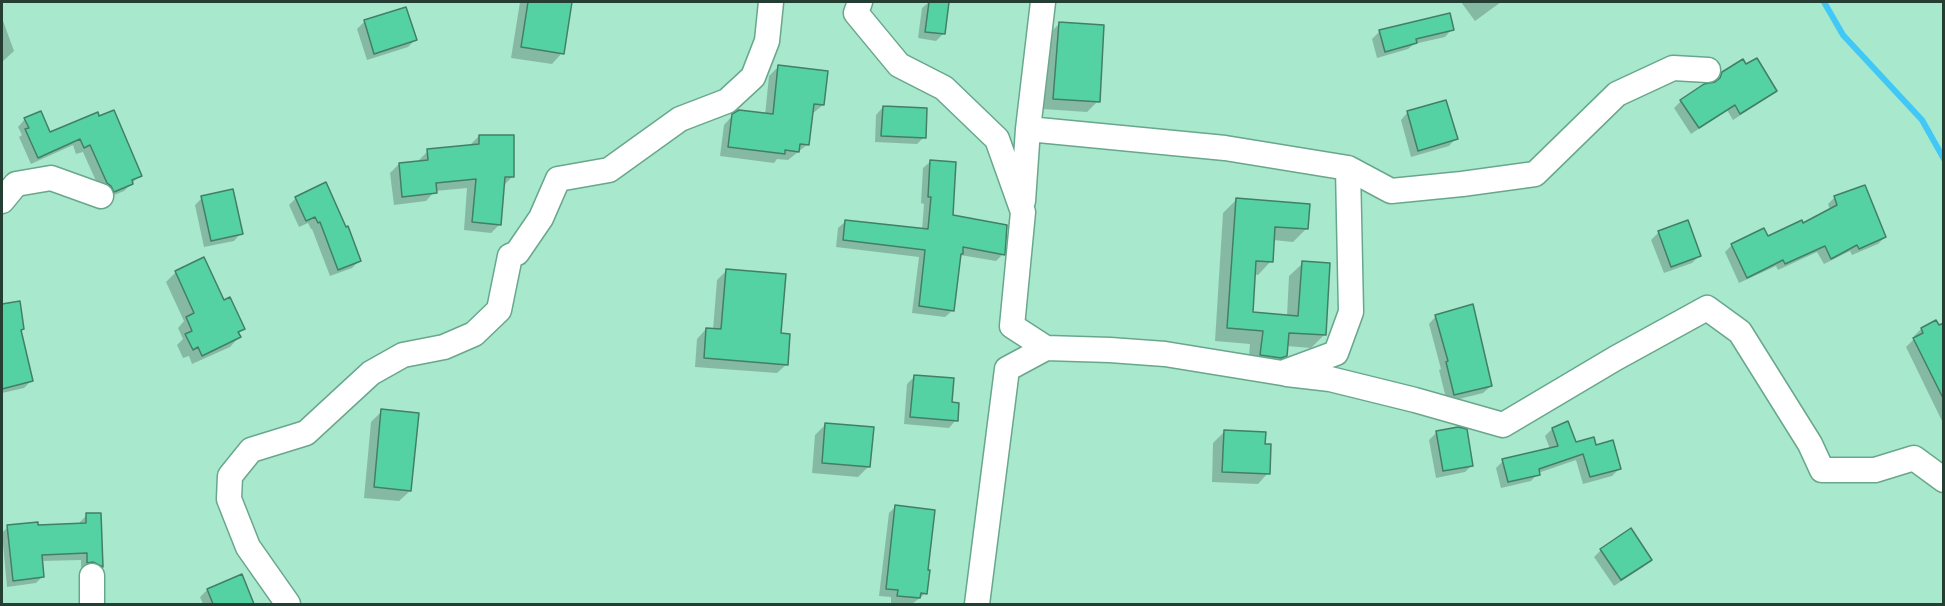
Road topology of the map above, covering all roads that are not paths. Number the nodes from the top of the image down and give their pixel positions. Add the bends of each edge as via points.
1 (771, 2) edge
2 (1043, 2) edge
3 (851, 5) edge
4 (1708, 70) dead end
5 (1028, 129) junction
6 (1347, 168) junction
7 (100, 196) dead end
8 (2, 201) edge
9 (1023, 212) junction
10 (1046, 348) junction
11 (1282, 374) junction
12 (1944, 480) edge
13 (92, 576) dead end
14 (92, 604) edge
15 (288, 604) edge
16 (977, 604) edge

1 - 15 street via 767,41 753,77 727,101 681,119 609,170 558,179 541,218 517,253 510,256 499,310 474,334 403,355 371,373 306,433 251,450 230,476 229,499 248,547
2 - 5 street
3 - 9 street via 899,65 944,88 997,139
4 - 6 street via 1673,68 1617,94 1535,174 1391,191
5 - 6 street via 1225,148
5 - 9 street
6 - 11 street via 1351,312 1336,353
7 - 8 street via 51,177 16,184
9 - 10 street via 1012,326
10 - 11 street via 1165,354
10 - 16 street via 1007,369
11 - 12 street via 1330,379 1503,425 1707,308 1740,332 1822,470 1875,470 1914,458
13 - 14 street

